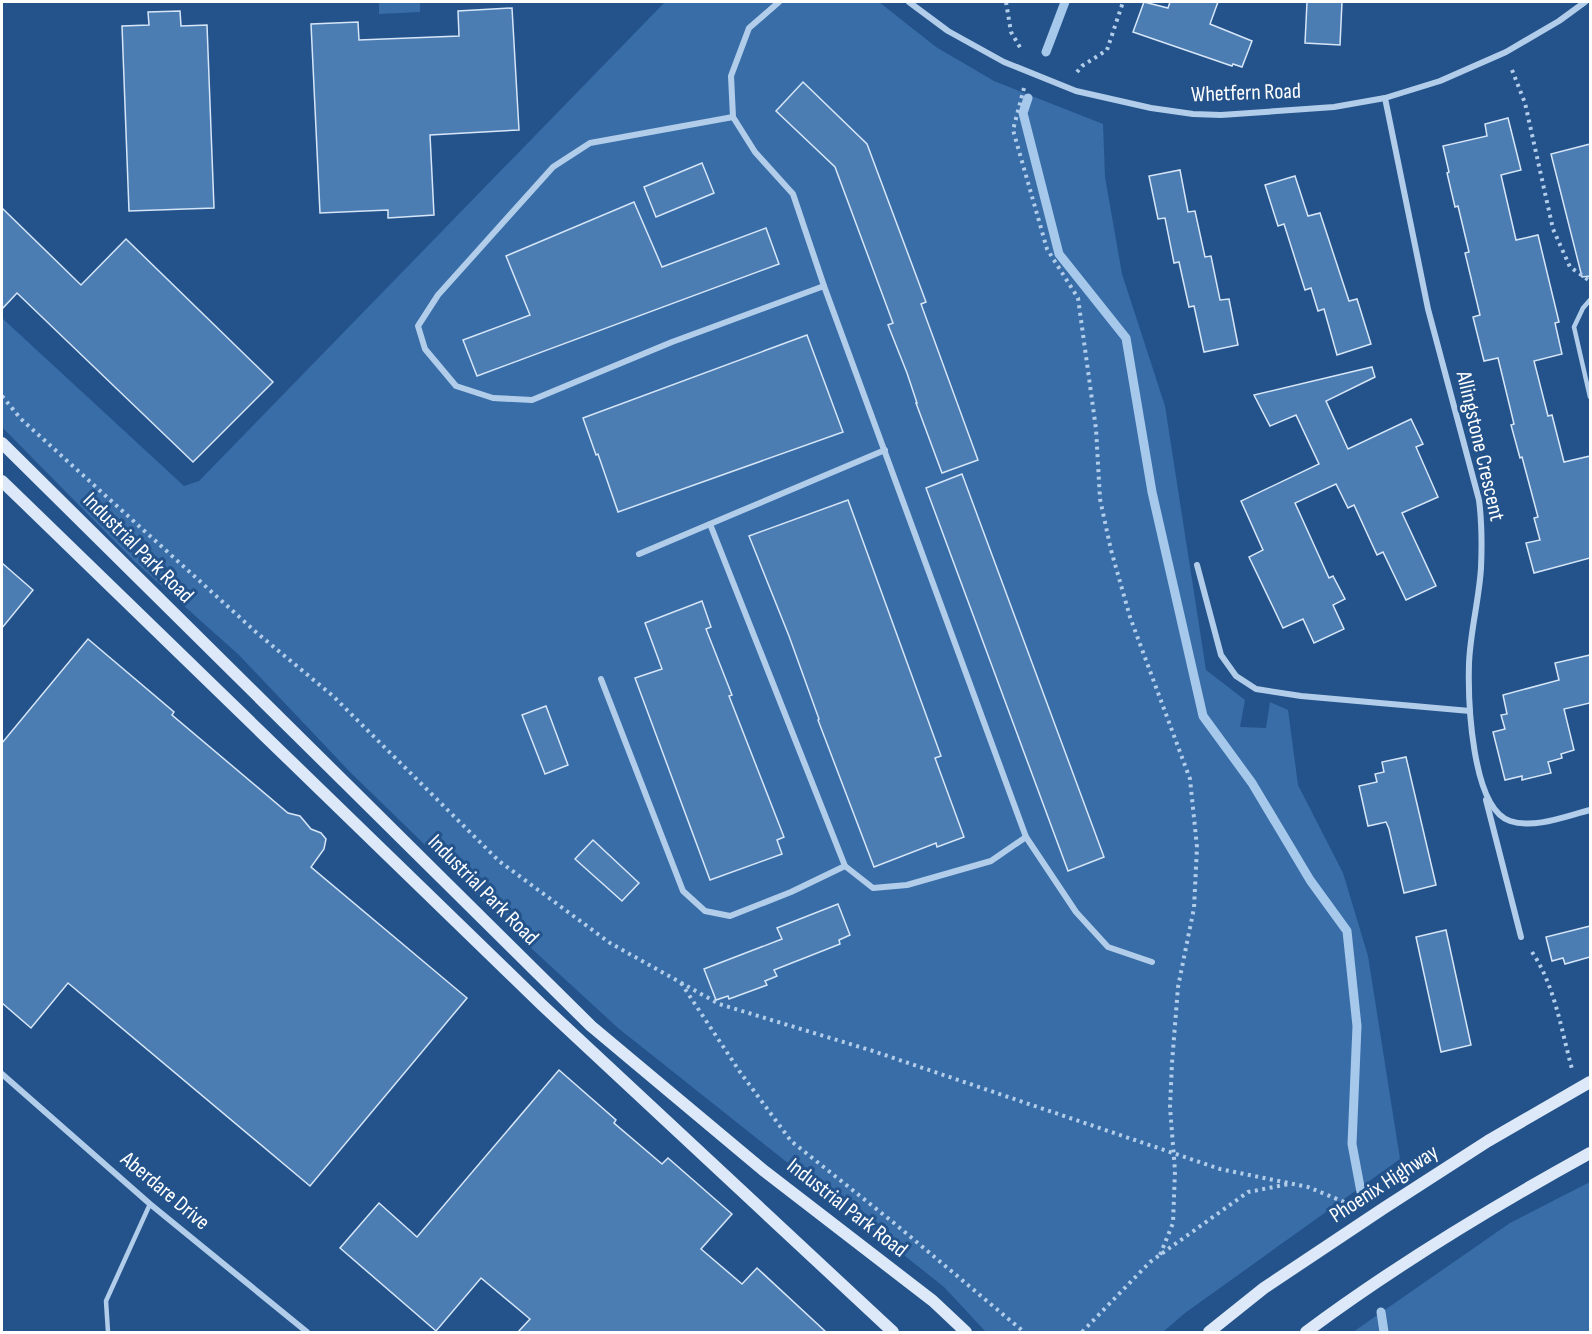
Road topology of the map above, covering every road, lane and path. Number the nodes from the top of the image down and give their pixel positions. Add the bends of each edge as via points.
1 (779, 2) edge
2 (909, 2) edge
3 (1006, 2) edge
4 (1123, 2) edge
5 (1585, 2) edge
6 (1506, 52) junction
7 (1028, 72) junction
8 (1066, 87) junction
9 (1385, 98) junction
10 (733, 117) junction
11 (1590, 281) edge
12 (824, 286) junction
13 (1590, 300) edge
14 (2, 396) edge
15 (1590, 397) edge
16 (2, 443) edge
17 (885, 450) junction
18 (2, 482) edge
19 (711, 524) junction
20 (639, 554) dead end
21 (1197, 565) dead end
22 (601, 679) dead end
23 (1470, 711) junction
24 (1485, 794) junction
25 (1590, 810) edge
26 (1026, 837) junction
27 (845, 866) junction
28 (1521, 937) joint
29 (1152, 963) dead end
30 (680, 982) junction
31 (2, 1074) edge
32 (1590, 1082) edge
33 (1578, 1088) junction
34 (1174, 1153) junction
35 (1590, 1153) edge
36 (1291, 1183) junction
37 (150, 1204) junction
38 (1355, 1227) junction
39 (1160, 1255) junction
40 (108, 1332) edge
41 (307, 1332) edge
42 (893, 1332) edge
43 (966, 1332) edge
44 (1024, 1332) edge
45 (1082, 1332) edge
46 (1209, 1332) edge
47 (1306, 1332) edge

1 - 10 street via 749,28 731,76
2 - 7 street, Whetfern Road via 948,31
3 - 7 path via 1011,32
4 - 8 path via 1107,50 1082,66
5 - 6 street, Whetfern Road
6 - 9 street, Whetfern Road via 1440,81
6 - 11 path via 1525,103 1553,229 1570,267
7 - 8 street, Whetfern Road
7 - 34 path via 1013,130 1047,249 1078,298 1096,429 1100,499 1111,550 1130,617 1190,779 1197,847 1194,908 1178,987 1170,1107
8 - 9 street, Whetfern Road via 1151,108 1221,115 1334,107
9 - 23 street, Allingstone Crescent via 1428,309 1479,500 1483,531 1469,661
10 - 12 street via 755,152 794,194
10 - 12 street via 590,143 553,167 438,295 418,326 425,349 456,386 493,398 532,400 672,342
12 - 17 street
13 - 15 lane via 1574,327
14 - 30 path via 21,419 154,541 333,696 499,861 610,943
16 - 43 street, Industrial Park Road via 591,1026 763,1170 933,1301
17 - 19 street
17 - 26 street
18 - 42 street, Industrial Park Road via 541,1004
19 - 20 street
19 - 27 street
21 - 23 street via 1221,655 1236,676 1256,689
22 - 27 street via 683,891 705,911 730,916
23 - 24 street, Allingstone Crescent
24 - 25 street, Allingstone Crescent via 1496,812 1526,824
24 - 28 street
26 - 27 street via 991,861 907,885 873,888
26 - 29 street via 1076,912 1108,947
28 - 33 path via 1543,968
30 - 34 path via 719,1004 873,1051
30 - 44 path via 791,1141
31 - 37 street, Aberdare Drive
32 - 33 street, Phoenix Highway
33 - 38 street, Phoenix Highway
34 - 36 path via 1221,1169
34 - 39 path via 1173,1223
35 - 47 street via 1416,1255
36 - 38 path via 1349,1204
36 - 39 path via 1248,1191
37 - 40 lane via 106,1301
37 - 41 street, Aberdare Drive
38 - 46 street, Phoenix Highway via 1264,1288
39 - 45 path

